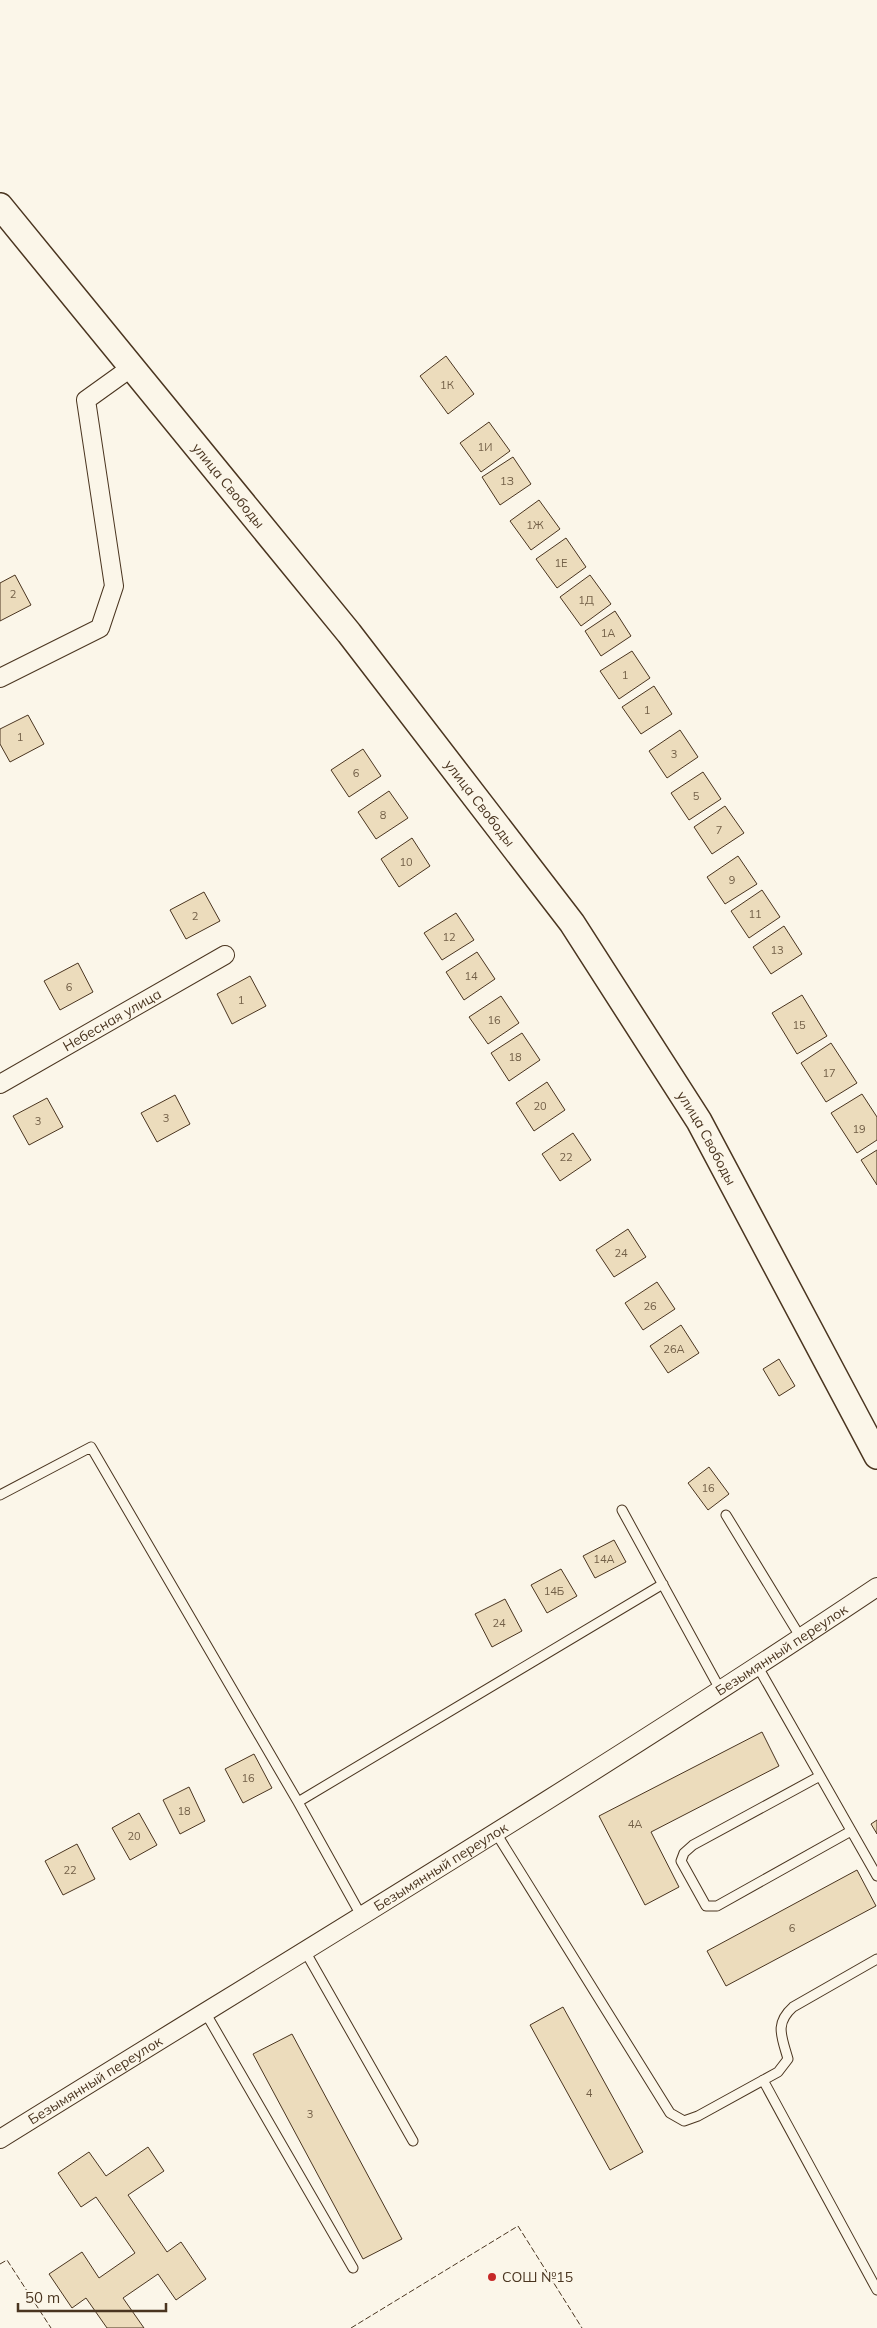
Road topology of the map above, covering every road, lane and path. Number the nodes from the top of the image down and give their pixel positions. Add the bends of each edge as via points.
1 (0, 206) edge
2 (132, 367) junction
3 (0, 678) edge
4 (224, 956) dead end
5 (0, 1084) edge
6 (877, 1456) edge
7 (0, 1495) edge
8 (622, 1510) dead end
9 (726, 1515) dead end
10 (663, 1584) junction
11 (877, 1587) edge
12 (801, 1638) junction
13 (758, 1667) junction
14 (721, 1692) junction
15 (820, 1776) junction
16 (298, 1802) junction
17 (851, 1831) junction
18 (496, 1833) junction
19 (877, 1876) edge
20 (362, 1917) junction
21 (305, 1952) junction
22 (877, 1959) edge
23 (205, 2012) junction
24 (763, 2080) junction
25 (0, 2140) edge
26 (413, 2141) dead end
27 (353, 2268) dead end
28 (877, 2290) edge

1 - 2 main road, улица Свободы
2 - 3 street via 86,400 114,586 100,628
2 - 6 main road, улица Свободы via 349,633 572,923 699,1121
4 - 5 street, Небесная улица
7 - 16 lane via 91,1447
8 - 10 lane
9 - 12 lane
10 - 14 lane
10 - 16 lane
11 - 12 street, Безымянный переулок
12 - 13 street, Безымянный переулок
13 - 14 street, Безымянный переулок
13 - 15 lane
14 - 18 street, Безымянный переулок
15 - 17 lane
15 - 17 lane via 693,1845 684,1853 681,1862 699,1896 706,1906 717,1906
16 - 20 lane
17 - 19 lane
18 - 20 street, Безымянный переулок
18 - 24 lane via 670,2113 684,2121
20 - 21 street, Безымянный переулок
21 - 23 street, Безымянный переулок
21 - 26 lane
22 - 24 lane via 793,2007 783,2016 780,2026 788,2059 778,2072
23 - 25 street, Безымянный переулок
23 - 27 lane
24 - 28 lane

